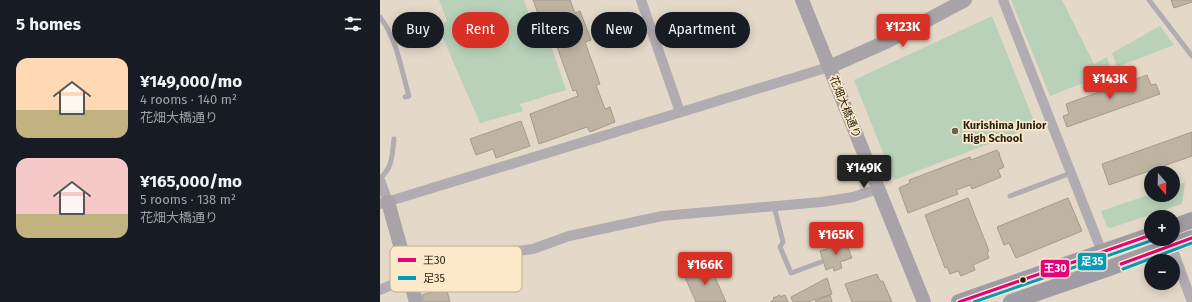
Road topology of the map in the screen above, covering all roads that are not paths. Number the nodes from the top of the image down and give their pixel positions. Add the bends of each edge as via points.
1 (641, 0) edge
2 (802, 0) edge
3 (965, 0) edge
4 (1003, 0) edge
5 (1150, 0) edge
6 (380, 17) edge
7 (1192, 56) edge
8 (829, 67) junction
9 (405, 97) dead end
10 (680, 112) junction
11 (394, 139) dead end
12 (1071, 173) junction
13 (380, 179) edge
14 (878, 189) junction
15 (1010, 196) dead end
16 (384, 203) edge
17 (774, 206) junction
18 (1192, 220) edge
19 (1180, 224) edge
20 (1144, 237) edge
21 (1192, 238) edge
22 (1180, 242) edge
23 (399, 246) edge
24 (1168, 246) edge
25 (1171, 246) edge
26 (522, 250) edge
27 (1102, 252) junction
28 (821, 262) dead end
29 (390, 285) edge
30 (380, 290) edge
31 (413, 292) edge
32 (416, 302) edge
33 (924, 302) edge
34 (959, 302) edge
35 (1011, 302) edge
36 (1192, 302) edge

1 - 10 street
2 - 8 street, 花畑大橋通り
3 - 8 street via 888,41
4 - 12 street
5 - 7 lane
6 - 9 lane via 389,28 398,54 409,96
8 - 10 street
8 - 14 street, 花畑大橋通り
10 - 16 street
11 - 13 lane via 391,163
12 - 15 lane
12 - 27 street
13 - 16 street
14 - 17 street via 853,197
14 - 33 street, 花畑大橋通り
16 - 23 street
17 - 26 street via 662,216 569,236
17 - 28 lane via 783,242 780,247 791,274
18 - 19 main road
20 - 27 main road
21 - 22 main road
24 - 35 main road
25 - 36 street
27 - 34 main road
29 - 30 street
31 - 32 street

